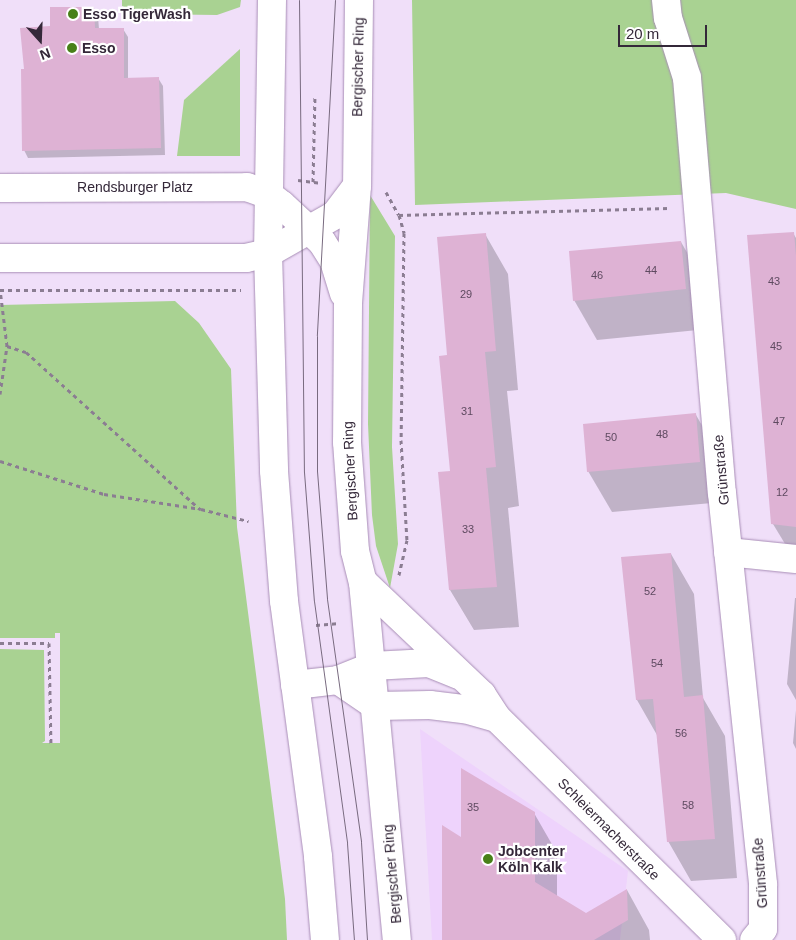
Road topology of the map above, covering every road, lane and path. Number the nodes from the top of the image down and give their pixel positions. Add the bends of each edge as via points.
1 (272, 0) edge
2 (359, 0) edge
3 (666, 0) edge
4 (315, 95) dead end
5 (313, 182) junction
6 (269, 185) junction
7 (357, 186) junction
8 (0, 188) edge
9 (699, 207) junction
10 (399, 215) junction
11 (311, 231) junction
12 (268, 253) junction
13 (0, 258) edge
14 (0, 290) edge
15 (244, 290) dead end
16 (348, 304) junction
17 (7, 346) junction
18 (0, 394) edge
19 (0, 461) edge
20 (201, 509) junction
21 (248, 521) dead end
22 (728, 552) junction
23 (796, 559) edge
24 (363, 582) junction
25 (392, 610) junction
26 (0, 643) edge
27 (372, 666) junction
28 (465, 678) junction
29 (338, 680) junction
30 (295, 685) junction
31 (376, 706) junction
32 (497, 718) junction
33 (51, 743) dead end
34 (709, 937) edge
35 (325, 940) edge
36 (397, 940) edge
37 (754, 940) edge

1 - 6 street
2 - 7 street, Bergischer Ring
3 - 9 street, Grünstraße via 668,18 687,78
4 - 5 path
5 - 6 path
5 - 7 path
6 - 8 street, Rendsburger Platz
6 - 11 street
6 - 12 street
7 - 10 path via 382,187
7 - 11 street via 334,215
7 - 16 street, Bergischer Ring
9 - 10 path
9 - 22 street, Grünstraße
10 - 25 path via 404,233 401,440 407,540
11 - 12 street
11 - 16 street via 334,261
12 - 13 street via 246,258
12 - 30 street via 274,472 284,601
13 - 14 path
14 - 15 path
14 - 17 path
16 - 24 street, Bergischer Ring via 348,442 355,551
17 - 18 path
17 - 20 path via 26,352
19 - 20 path via 104,494
20 - 21 path
22 - 23 street
22 - 37 street, Grünstraße via 763,885 763,929
24 - 25 street, Schleiermacherstraße
24 - 27 street, Bergischer Ring
25 - 28 street, Schleiermacherstraße via 415,628
26 - 33 path via 49,644
27 - 28 street, Schleiermacherstraße via 428,663
27 - 29 street, Schleiermacherstraße
27 - 31 street, Bergischer Ring
28 - 32 street, Schleiermacherstraße via 482,694
29 - 30 street, Schleiermacherstraße
29 - 31 street
30 - 35 street via 318,857
31 - 32 street, Schleiermacherstraße via 465,708
31 - 36 street, Bergischer Ring
32 - 34 street, Schleiermacherstraße

